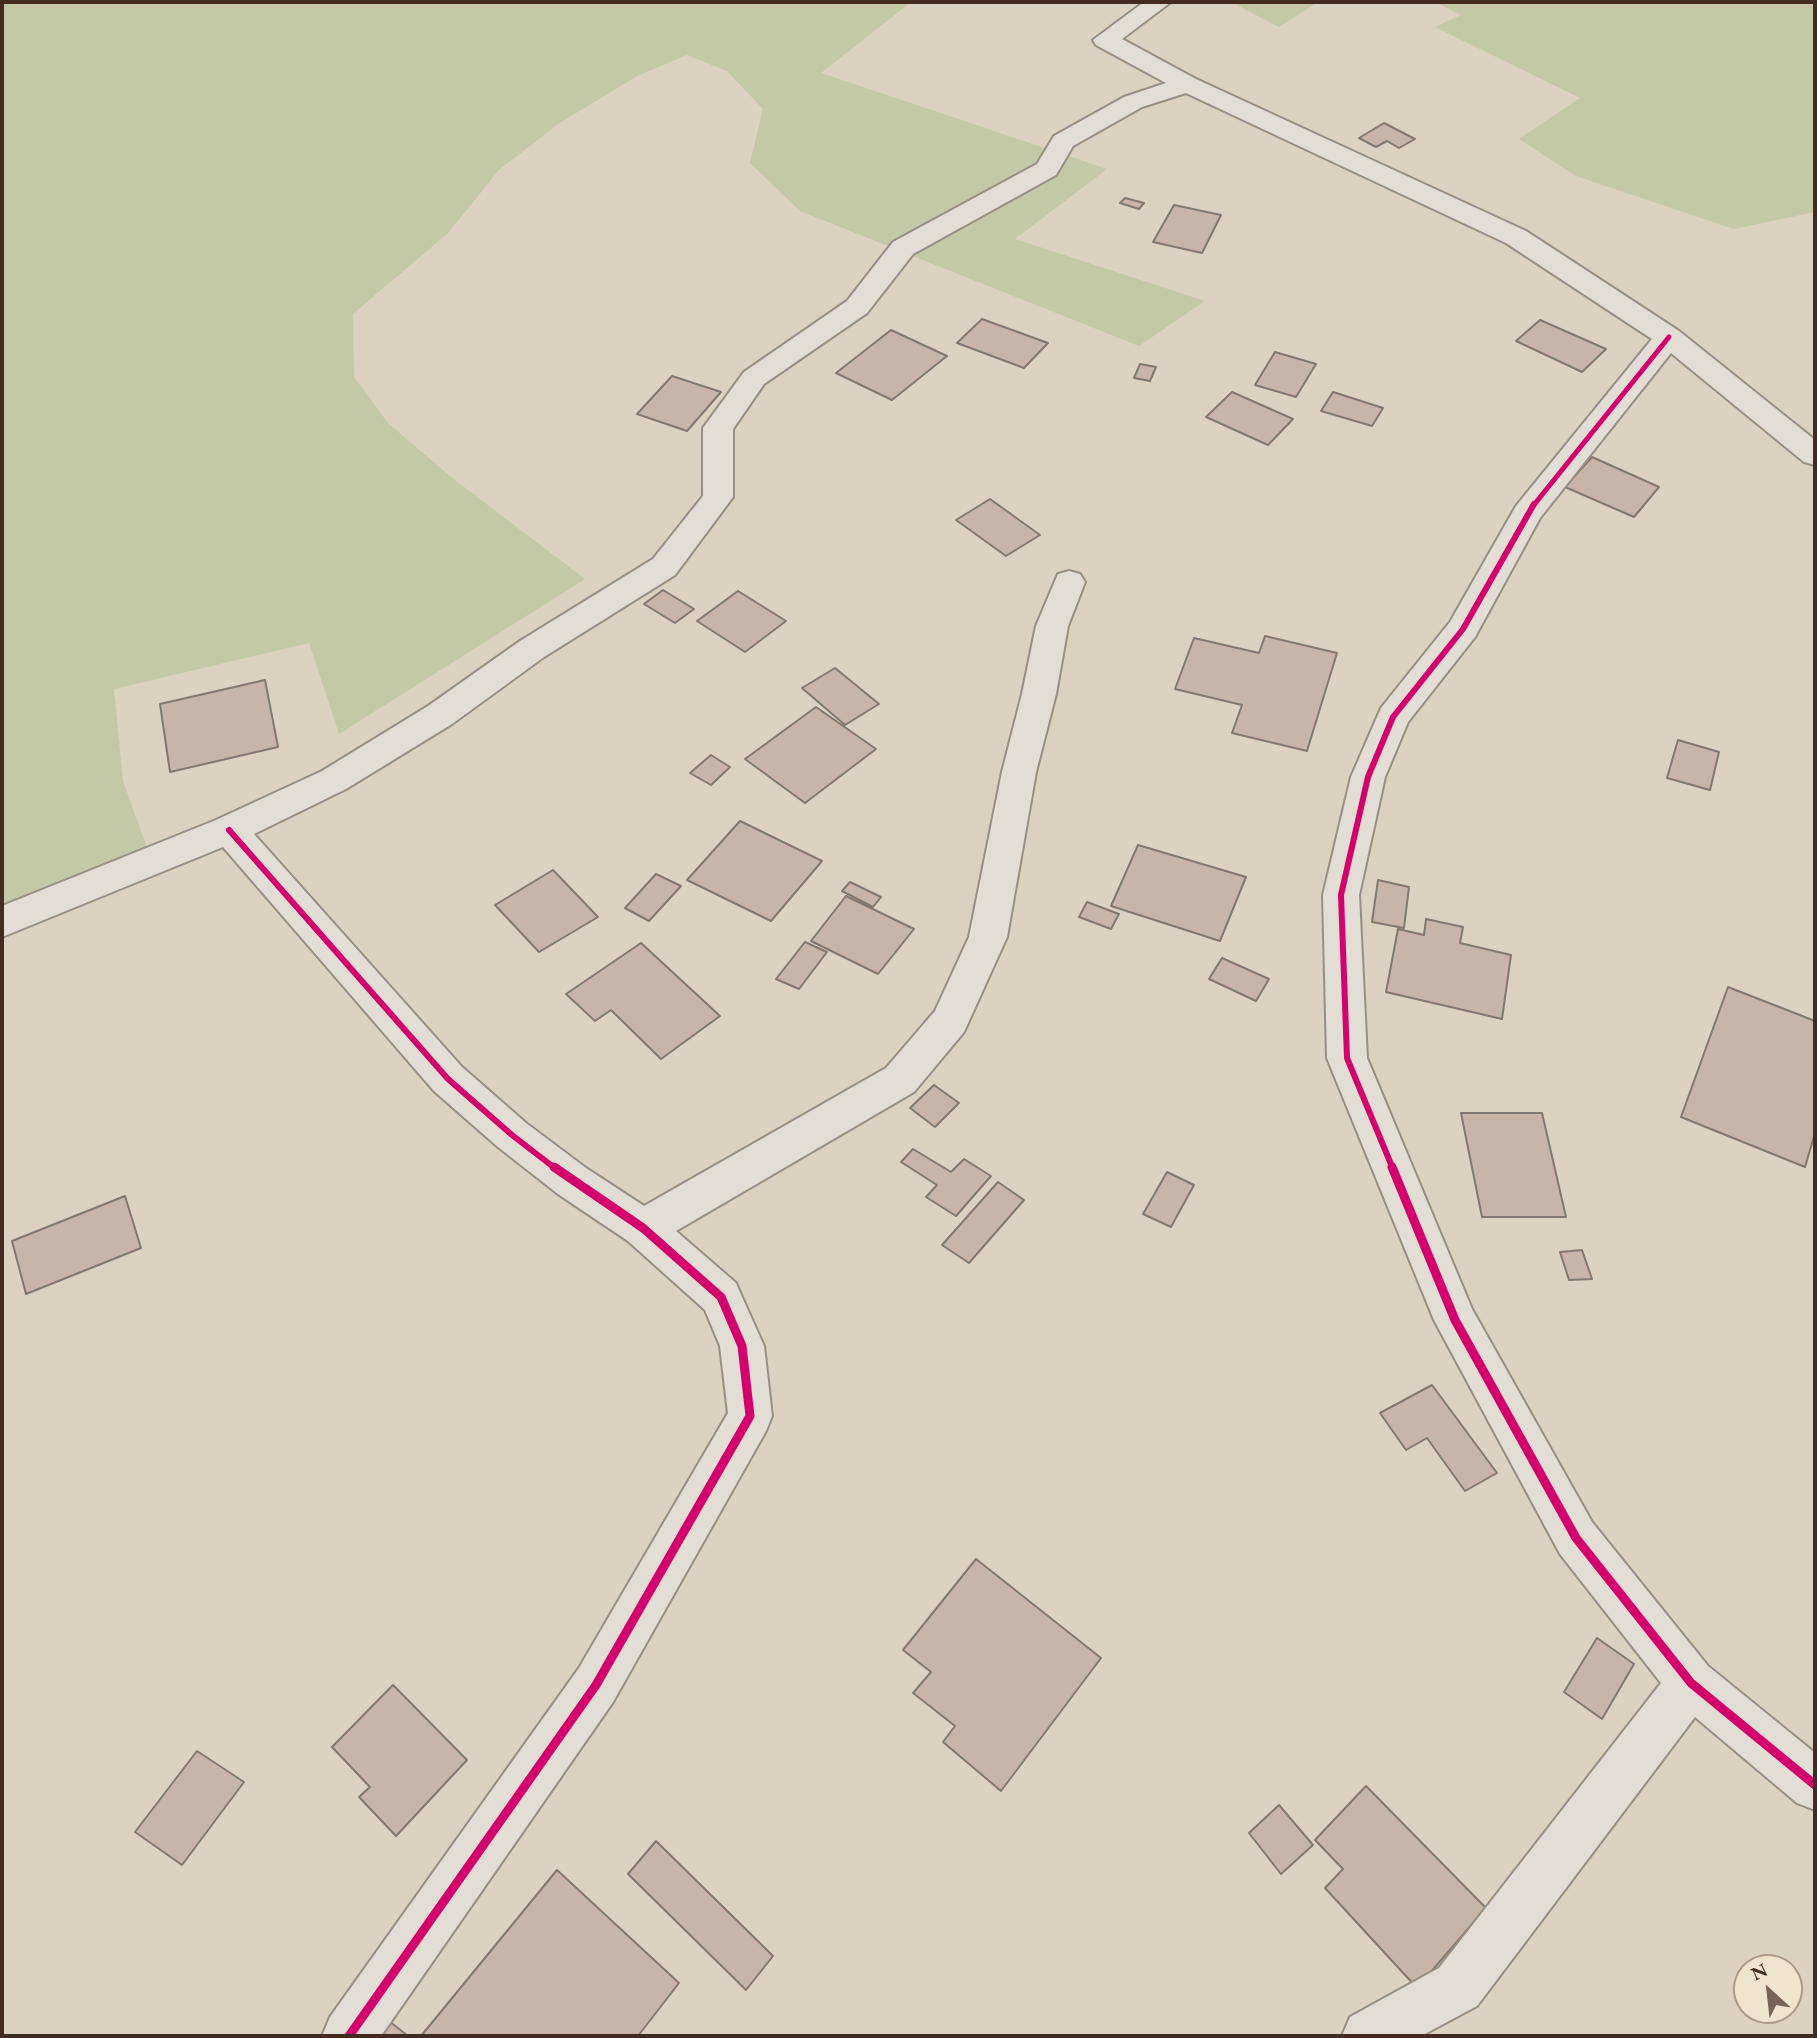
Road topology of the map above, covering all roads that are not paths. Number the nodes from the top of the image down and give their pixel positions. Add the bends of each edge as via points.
1 (1159, 2) edge
2 (1187, 84) junction
3 (1669, 337) junction
4 (1815, 455) edge
5 (1069, 582) dead end
6 (229, 831) junction
7 (2, 922) edge
8 (643, 1228) junction
9 (1691, 1683) junction
10 (1815, 1785) edge
11 (349, 2036) edge
12 (1369, 2036) edge

1 - 2 street via 1105,40
2 - 3 street via 1516,237
2 - 6 street via 1133,102 1063,141 1047,169 903,248 857,307 754,378 718,428 718,497 664,567 345,773
3 - 4 street
3 - 9 street via 1527,513 1463,629 1393,717 1368,777 1341,895 1347,1058 1455,1320 1576,1538
5 - 8 street via 1052,626 988,937 950,1021 900,1080
6 - 7 street
6 - 8 street via 448,1079 552,1166
8 - 11 street via 721,1297 742,1346 750,1416 596,1685
9 - 10 street
9 - 12 street via 1458,1987

